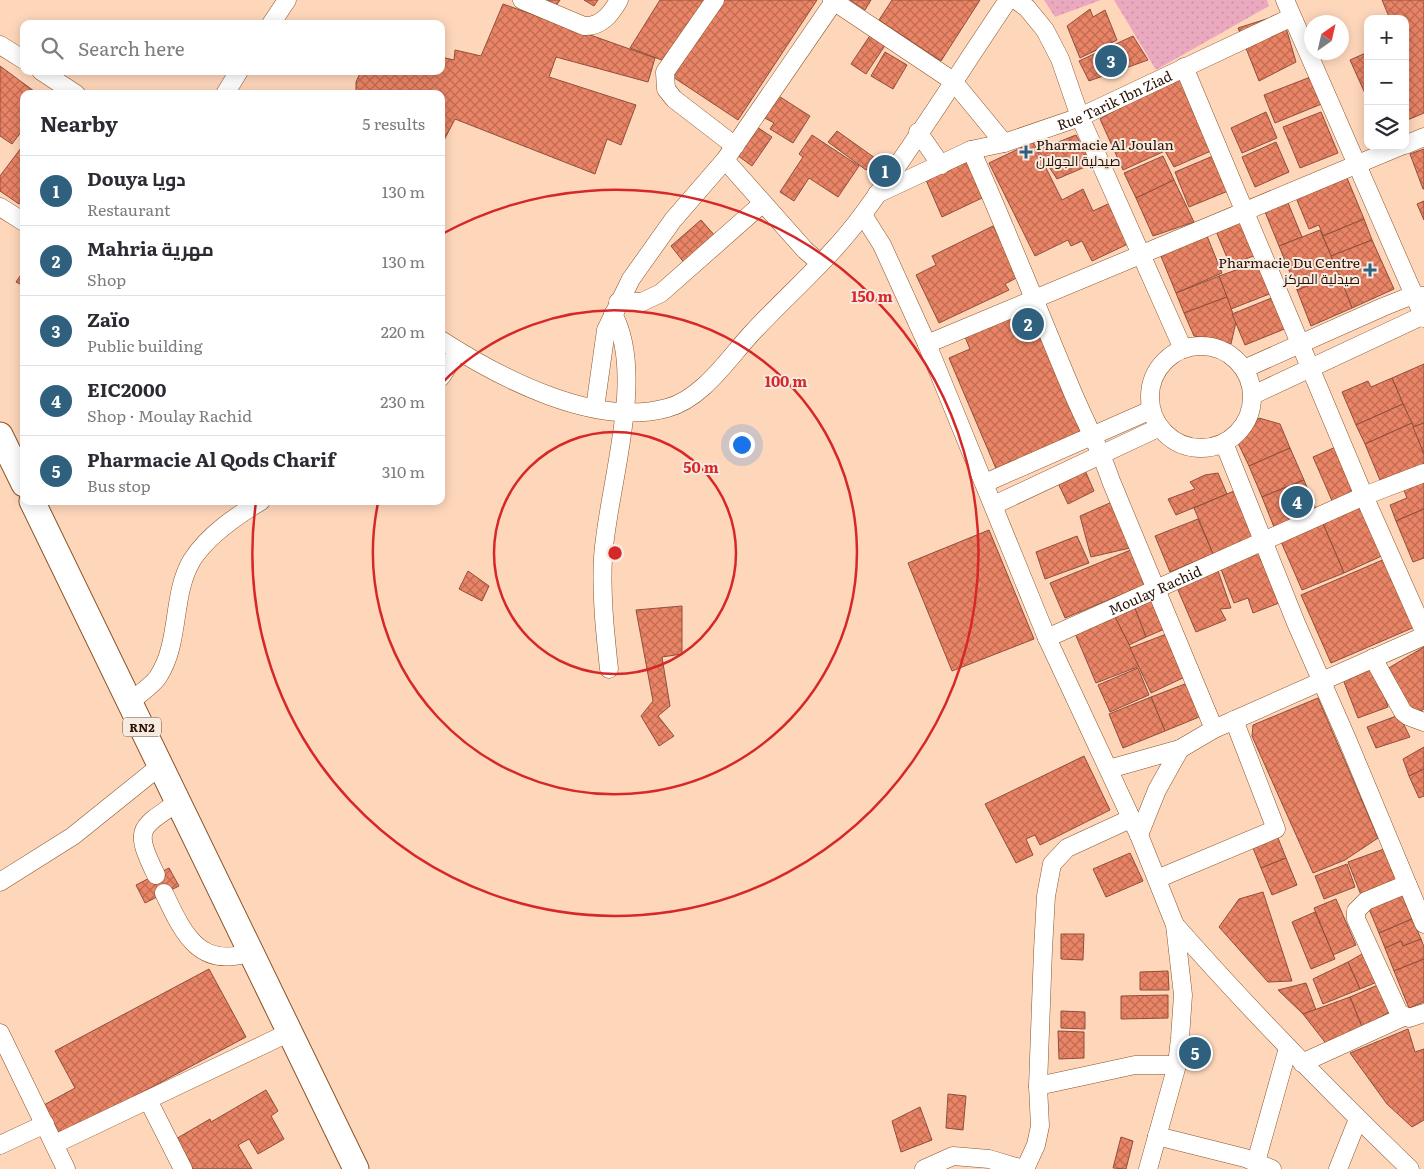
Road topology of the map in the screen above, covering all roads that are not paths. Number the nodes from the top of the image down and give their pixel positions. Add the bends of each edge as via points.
1 (286, 0) edge
2 (522, 0) edge
3 (619, 0) edge
4 (715, 0) edge
5 (834, 0) edge
6 (1008, 0) edge
7 (1016, 0) edge
8 (1285, 0) edge
9 (1292, 16) junction
10 (274, 20) edge
11 (0, 45) edge
12 (20, 58) edge
13 (1184, 67) junction
14 (47, 75) edge
15 (236, 75) edge
16 (953, 81) junction
17 (70, 90) edge
18 (227, 90) edge
19 (1080, 116) junction
20 (918, 132) junction
21 (1424, 137) edge
22 (1004, 143) junction
23 (1409, 143) edge
24 (735, 146) junction
25 (971, 150) junction
26 (1391, 150) edge
27 (725, 160) junction
28 (1356, 164) junction
29 (942, 165) junction
30 (876, 194) junction
31 (763, 203) junction
32 (0, 207) edge
33 (1244, 211) junction
34 (862, 215) junction
35 (20, 220) edge
36 (1142, 254) junction
37 (820, 263) junction
38 (1419, 296) edge
39 (1035, 299) junction
40 (615, 308) junction
41 (1424, 317) edge
42 (445, 343) edge
43 (1299, 343) junction
44 (927, 344) junction
45 (1183, 349) junction
46 (458, 351) junction
47 (1310, 367) junction
48 (1244, 369) junction
49 (445, 371) edge
50 (1252, 395) junction
51 (595, 408) junction
52 (1151, 410) junction
53 (625, 413) junction
54 (1160, 428) junction
55 (0, 435) edge
56 (1092, 436) junction
57 (1224, 443) junction
58 (1102, 453) junction
59 (1424, 473) edge
60 (20, 476) edge
61 (985, 483) junction
62 (1364, 496) junction
63 (994, 504) junction
64 (34, 505) edge
65 (254, 505) edge
66 (1262, 542) junction
67 (1156, 591) junction
68 (1424, 631) edge
69 (1424, 636) edge
70 (1047, 638) junction
71 (1373, 658) junction
72 (609, 669) dead end
73 (1321, 681) junction
74 (130, 702) junction
75 (1234, 720) junction
76 (1424, 722) edge
77 (1214, 729) junction
78 (1180, 750) junction
79 (160, 766) junction
80 (1108, 769) junction
81 (178, 802) junction
82 (1130, 818) junction
83 (1139, 835) junction
84 (156, 875) dead end
85 (1157, 879) junction
86 (0, 882) edge
87 (1407, 884) junction
88 (164, 893) dead end
89 (1424, 924) edge
90 (1175, 925) junction
91 (251, 952) junction
92 (1424, 1013) edge
93 (1402, 1017) junction
94 (0, 1033) edge
95 (288, 1033) junction
96 (1288, 1048) junction
97 (1302, 1063) junction
98 (1177, 1065) junction
99 (7, 1067) edge
100 (1038, 1086) junction
101 (148, 1100) junction
102 (1358, 1118) junction
103 (45, 1124) junction
104 (1157, 1136) junction
105 (54, 1144) junction
106 (0, 1145) edge
107 (951, 1163) edge
108 (1264, 1165) edge
109 (66, 1169) edge
110 (183, 1169) edge
111 (356, 1169) edge
112 (924, 1169) edge
113 (1024, 1169) edge
114 (1148, 1169) edge
115 (1338, 1169) edge
116 (1410, 1169) edge

1 - 10 street
2 - 3 street via 584,26 602,21
4 - 24 street via 665,72 664,82 674,99
5 - 16 street
5 - 24 street
6 - 16 street
7 - 19 street via 1045,30 1060,60
8 - 9 street
9 - 13 street, Rue Tarik Ibn Ziad
9 - 28 street
11 - 12 street
13 - 19 street, Rue Tarik Ibn Ziad
13 - 33 street
14 - 17 street
15 - 18 street
16 - 20 street
16 - 22 street
19 - 22 street, Rue Tarik Ibn Ziad
19 - 36 street
20 - 29 street
20 - 30 street
21 - 23 street
22 - 25 street, Rue Tarik Ibn Ziad
24 - 27 street
25 - 29 street, Rue Tarik Ibn Ziad
25 - 39 street
26 - 28 street
27 - 31 street
27 - 40 street via 649,251
28 - 33 street
28 - 38 street
29 - 30 street, Rue Tarik Ibn Ziad
30 - 34 street
31 - 37 street
31 - 40 street via 661,293 642,302
32 - 35 street
33 - 36 street
33 - 43 street
34 - 37 street
34 - 44 street via 882,245
36 - 39 street
36 - 45 street
37 - 53 street via 693,395 670,408
38 - 41 street
38 - 43 street
39 - 44 street
39 - 56 street
40 - 51 street via 604,338
40 - 53 street via 625,352
41 - 47 street
42 - 46 street
43 - 47 street
43 - 48 street
44 - 61 street
45 - 48 street via 1217,348 1233,357
45 - 52 street via 1167,358 1155,373 1150,391
46 - 49 street
46 - 51 street via 524,385
47 - 50 street
47 - 62 street
48 - 50 street
50 - 57 street via 1248,418 1234,437
51 - 53 street
52 - 54 street
52 - 56 street
53 - 72 street via 603,557
54 - 57 street via 1182,445 1210,448
54 - 58 street
55 - 60 highway
56 - 58 street
56 - 61 street
57 - 66 street
58 - 63 street
58 - 67 street
59 - 62 street, Moulay Rachid
61 - 63 street
62 - 66 street, Moulay Rachid
62 - 68 street
63 - 70 street
64 - 74 highway, RN2
65 - 74 street via 220,530 192,560 158,678
66 - 67 street, Moulay Rachid
66 - 73 street
67 - 70 street, Moulay Rachid
67 - 77 street
69 - 71 street
70 - 80 street
71 - 73 street
71 - 76 street via 1402,712
73 - 75 street
73 - 87 street
74 - 79 highway, RN2
75 - 77 street
75 - 85 street via 1276,829
77 - 78 street
78 - 80 street
78 - 83 street via 1157,790
79 - 81 highway, RN2
79 - 86 street via 72,836
80 - 82 street
81 - 84 street via 150,821 143,831 142,846
81 - 91 highway, RN2
82 - 83 street
82 - 100 street via 1067,848 1052,864 1046,896
83 - 85 street
85 - 90 street
87 - 89 street
87 - 93 street via 1366,901 1356,911 1356,919
88 - 91 street via 189,940 200,949 225,957
90 - 96 street
90 - 98 street via 1183,995
91 - 95 highway, RN2
92 - 93 street
93 - 97 street
94 - 99 street
95 - 101 street
95 - 111 highway, RN2
96 - 97 street
96 - 108 street
97 - 102 street
98 - 100 street via 1135,1065
98 - 104 street
99 - 103 street
100 - 113 street via 1040,1126 1036,1145
101 - 105 street
101 - 110 street
102 - 115 street
102 - 116 street
103 - 105 street
103 - 106 street
104 - 108 street
104 - 114 street
105 - 109 street
107 - 112 street
107 - 113 street via 989,1159

